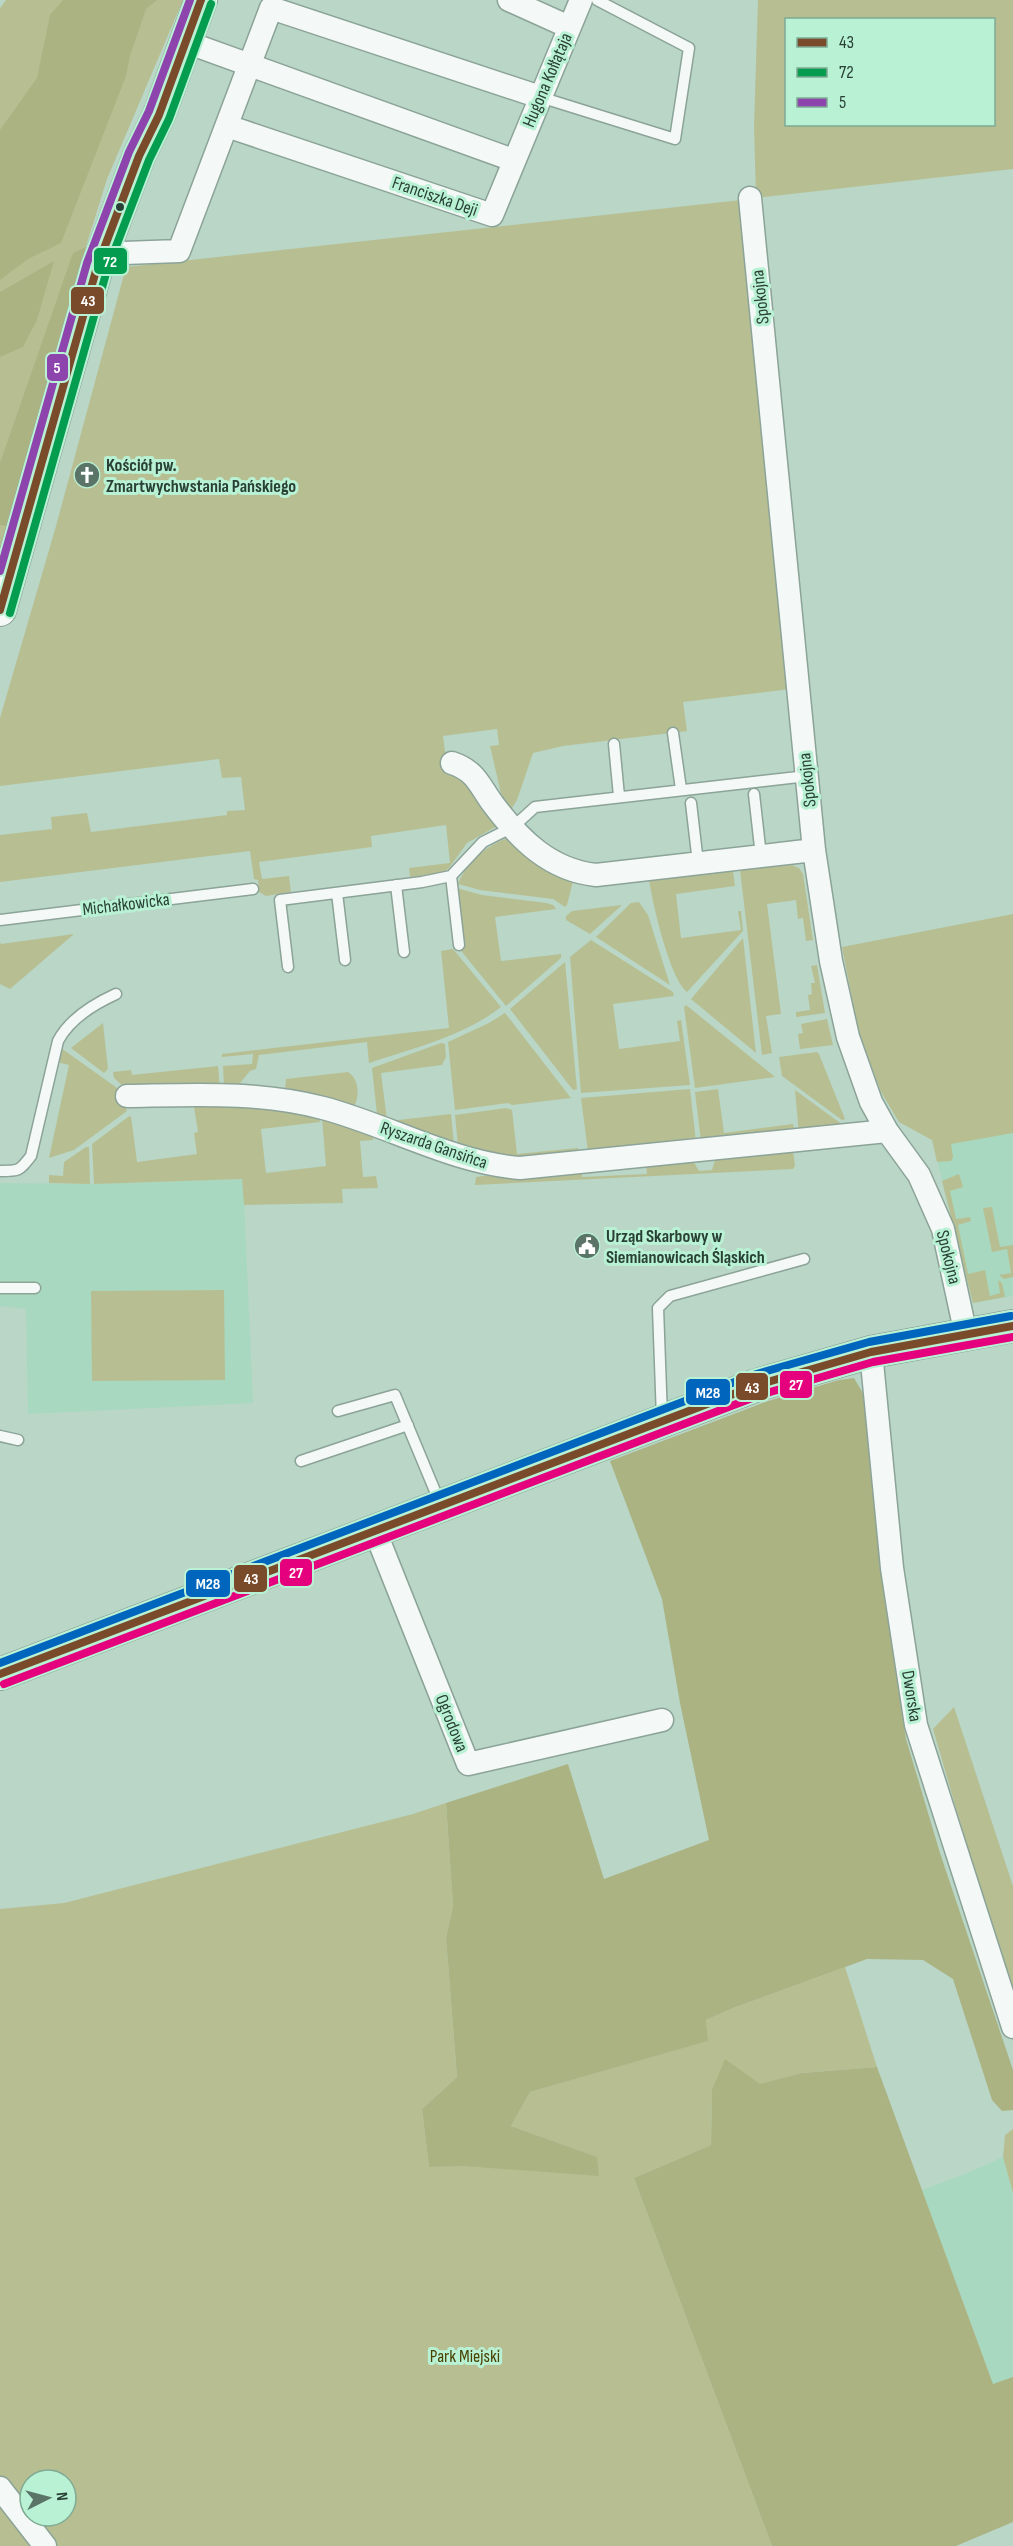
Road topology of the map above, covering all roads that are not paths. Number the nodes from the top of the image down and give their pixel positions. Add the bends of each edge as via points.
1 (201, 0) edge
2 (509, 0) edge
3 (581, 0) edge
4 (597, 0) edge
5 (569, 27) junction
6 (186, 42) junction
7 (250, 65) junction
8 (540, 97) junction
9 (228, 126) junction
10 (513, 160) junction
11 (750, 198) dead end
12 (104, 247) junction
13 (0, 610) edge
14 (673, 733) dead end
15 (614, 744) dead end
16 (452, 763) dead end
17 (807, 776) junction
18 (681, 789) junction
19 (754, 794) dead end
20 (619, 796) junction
21 (691, 803) dead end
22 (513, 827) junction
23 (814, 850) junction
24 (761, 856) junction
25 (698, 863) junction
26 (451, 876) junction
27 (396, 885) junction
28 (253, 889) dead end
29 (337, 893) junction
30 (0, 920) edge
31 (459, 945) dead end
32 (404, 952) dead end
33 (345, 960) dead end
34 (288, 967) dead end
35 (116, 994) dead end
36 (127, 1096) dead end
37 (886, 1131) junction
38 (0, 1171) edge
39 (804, 1259) dead end
40 (0, 1288) edge
41 (35, 1288) dead end
42 (1013, 1326) edge
43 (966, 1335) junction
44 (871, 1352) junction
45 (338, 1411) dead end
46 (662, 1421) junction
47 (408, 1425) junction
48 (0, 1436) edge
49 (18, 1440) dead end
50 (301, 1461) dead end
51 (441, 1506) junction
52 (375, 1531) junction
53 (0, 1674) edge
54 (662, 1720) dead end
55 (1013, 2027) edge
56 (0, 2488) edge
57 (45, 2546) edge

1 - 6 main road
2 - 5 street
3 - 5 street, Hugona Kołłątaja
4 - 8 lane via 689,48 675,139
5 - 8 street, Hugona Kołłątaja
6 - 7 street
6 - 12 main road
7 - 8 street via 271,8
7 - 9 street
7 - 10 street
8 - 10 street, Hugona Kołłątaja
9 - 10 street, Franciszka Deji via 492,215
9 - 12 street via 179,251 124,253
11 - 17 street, Spokojna
12 - 13 main road
14 - 18 lane
15 - 20 lane
16 - 22 street via 473,774
17 - 18 lane
17 - 23 street, Spokojna
18 - 20 lane
19 - 24 lane
20 - 22 lane via 535,807
21 - 25 lane
22 - 25 street via 554,864 574,872 596,875
22 - 26 lane via 483,842
23 - 24 street
23 - 37 street, Spokojna via 831,962 848,1037 871,1102
24 - 25 street
26 - 27 lane
26 - 31 lane
27 - 29 lane
27 - 32 lane
28 - 30 lane, Michałkowicka
29 - 33 lane
29 - 34 lane via 279,900
35 - 38 lane via 63,1032 31,1156 19,1171
36 - 37 street, Ryszarda Gansińca via 223,1094 301,1104 366,1121 484,1163 520,1168
37 - 43 street, Spokojna via 919,1175 943,1229
39 - 46 lane via 665,1299 658,1308
40 - 41 lane
42 - 43 main road
43 - 44 main road
44 - 46 main road via 757,1385
44 - 55 street, Dworska via 892,1568 916,1725
45 - 47 lane via 395,1395
46 - 51 main road
47 - 50 lane
47 - 51 lane
48 - 49 lane
51 - 52 main road
52 - 53 main road
52 - 54 street, Ogrodowa via 468,1764
56 - 57 street

